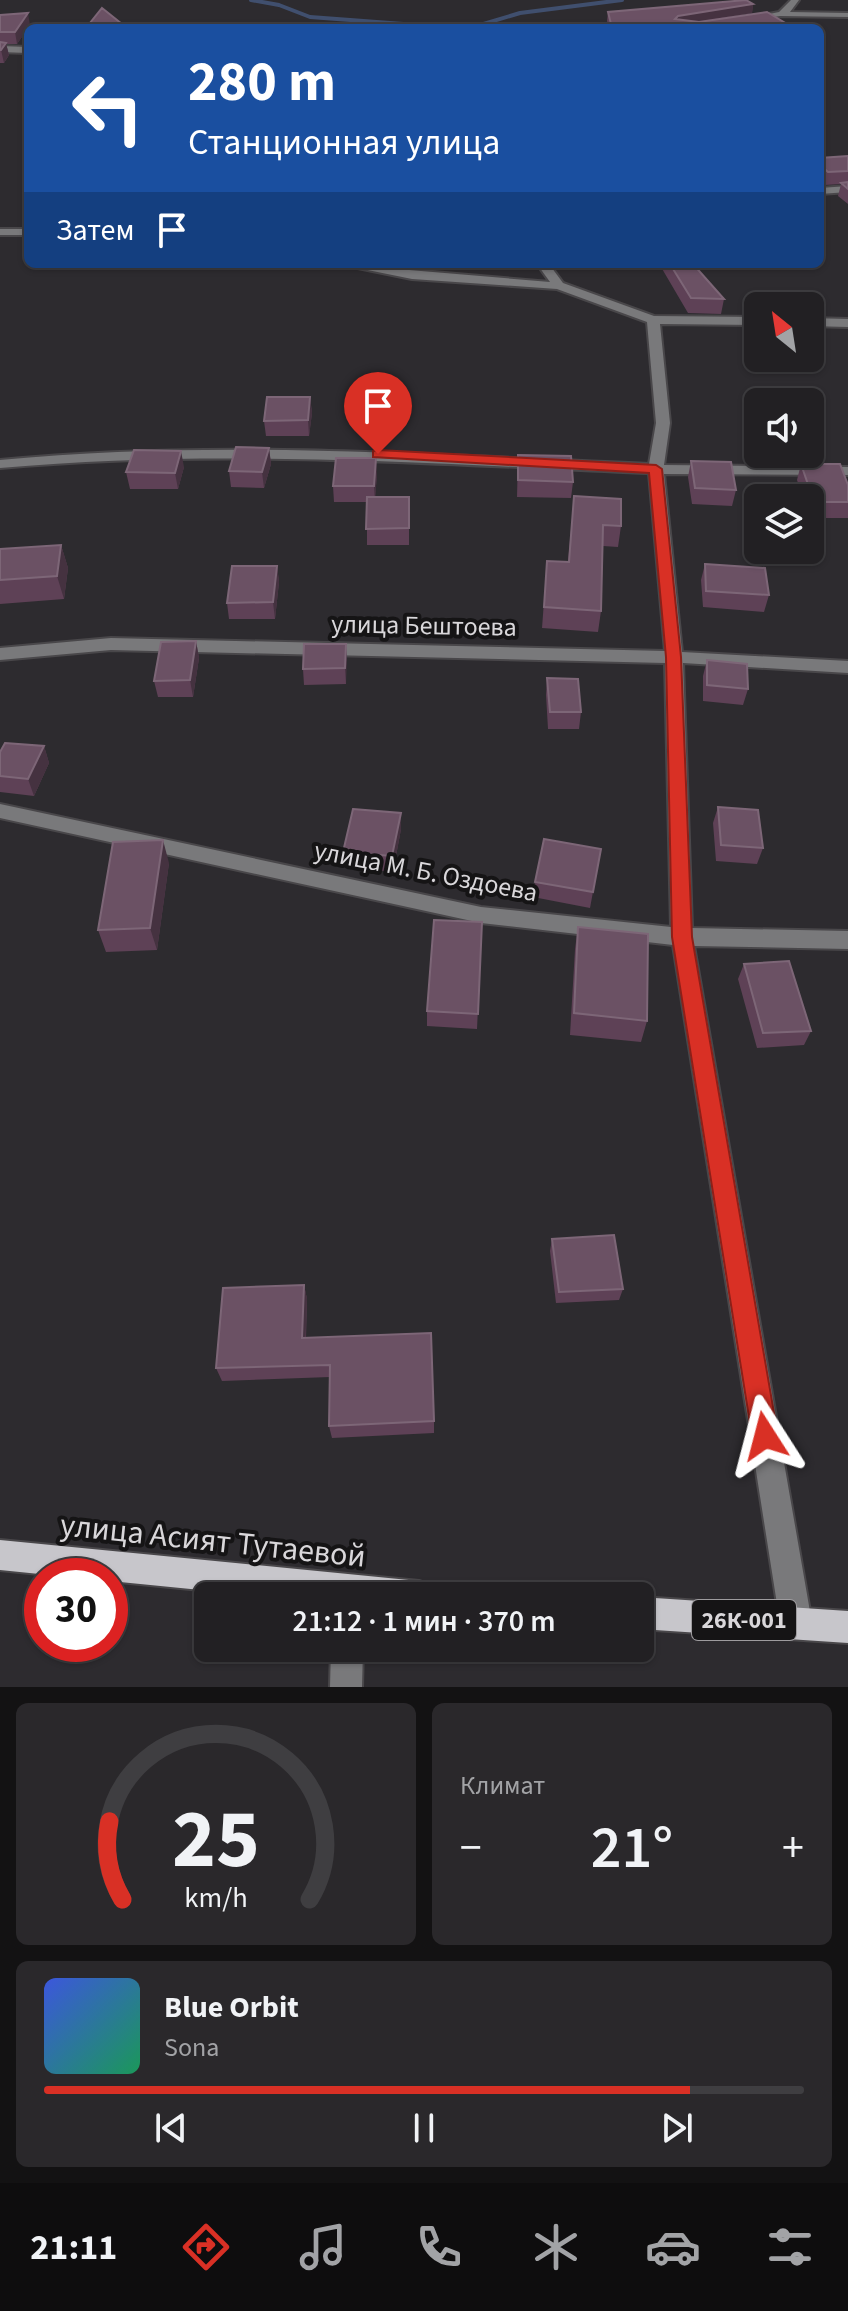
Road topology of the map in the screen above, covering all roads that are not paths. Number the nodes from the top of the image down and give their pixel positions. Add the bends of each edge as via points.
1 (794, 4) edge
2 (780, 14) junction
3 (809, 14) junction
4 (848, 15) edge
5 (737, 20) edge
6 (0, 49) edge
7 (24, 50) edge
8 (848, 189) edge
9 (824, 191) edge
10 (0, 232) edge
11 (24, 232) edge
12 (369, 268) edge
13 (546, 268) edge
14 (559, 286) junction
15 (653, 320) junction
16 (744, 321) edge
17 (824, 322) edge
18 (848, 323) edge
19 (0, 464) edge
20 (656, 469) junction
21 (848, 471) edge
22 (0, 654) edge
23 (674, 657) junction
24 (848, 667) edge
25 (0, 811) edge
26 (682, 937) junction
27 (848, 940) edge
28 (0, 1555) edge
29 (247, 1582) edge
30 (654, 1614) edge
31 (796, 1623) junction
32 (848, 1627) edge
33 (347, 1662) edge
34 (346, 1687) edge

1 - 2 street
1 - 3 street
2 - 3 street
2 - 5 street
3 - 4 street
6 - 7 street
8 - 9 street
10 - 11 street
12 - 14 street
13 - 14 street
14 - 15 street
15 - 16 street
15 - 20 street via 663,423
17 - 18 street
19 - 20 street via 76,455 378,454
20 - 21 street
20 - 23 street
22 - 23 street, улица Бештоева via 111,644
23 - 24 street, улица Бештоева
23 - 26 street
25 - 26 street, улица М. Б. Оздоева via 481,915
26 - 27 street, улица М. Б. Оздоева
26 - 31 street
28 - 29 main road, улица Асият Тутаевой
30 - 31 main road, 26К-001
31 - 32 main road, 26К-001
33 - 34 street

